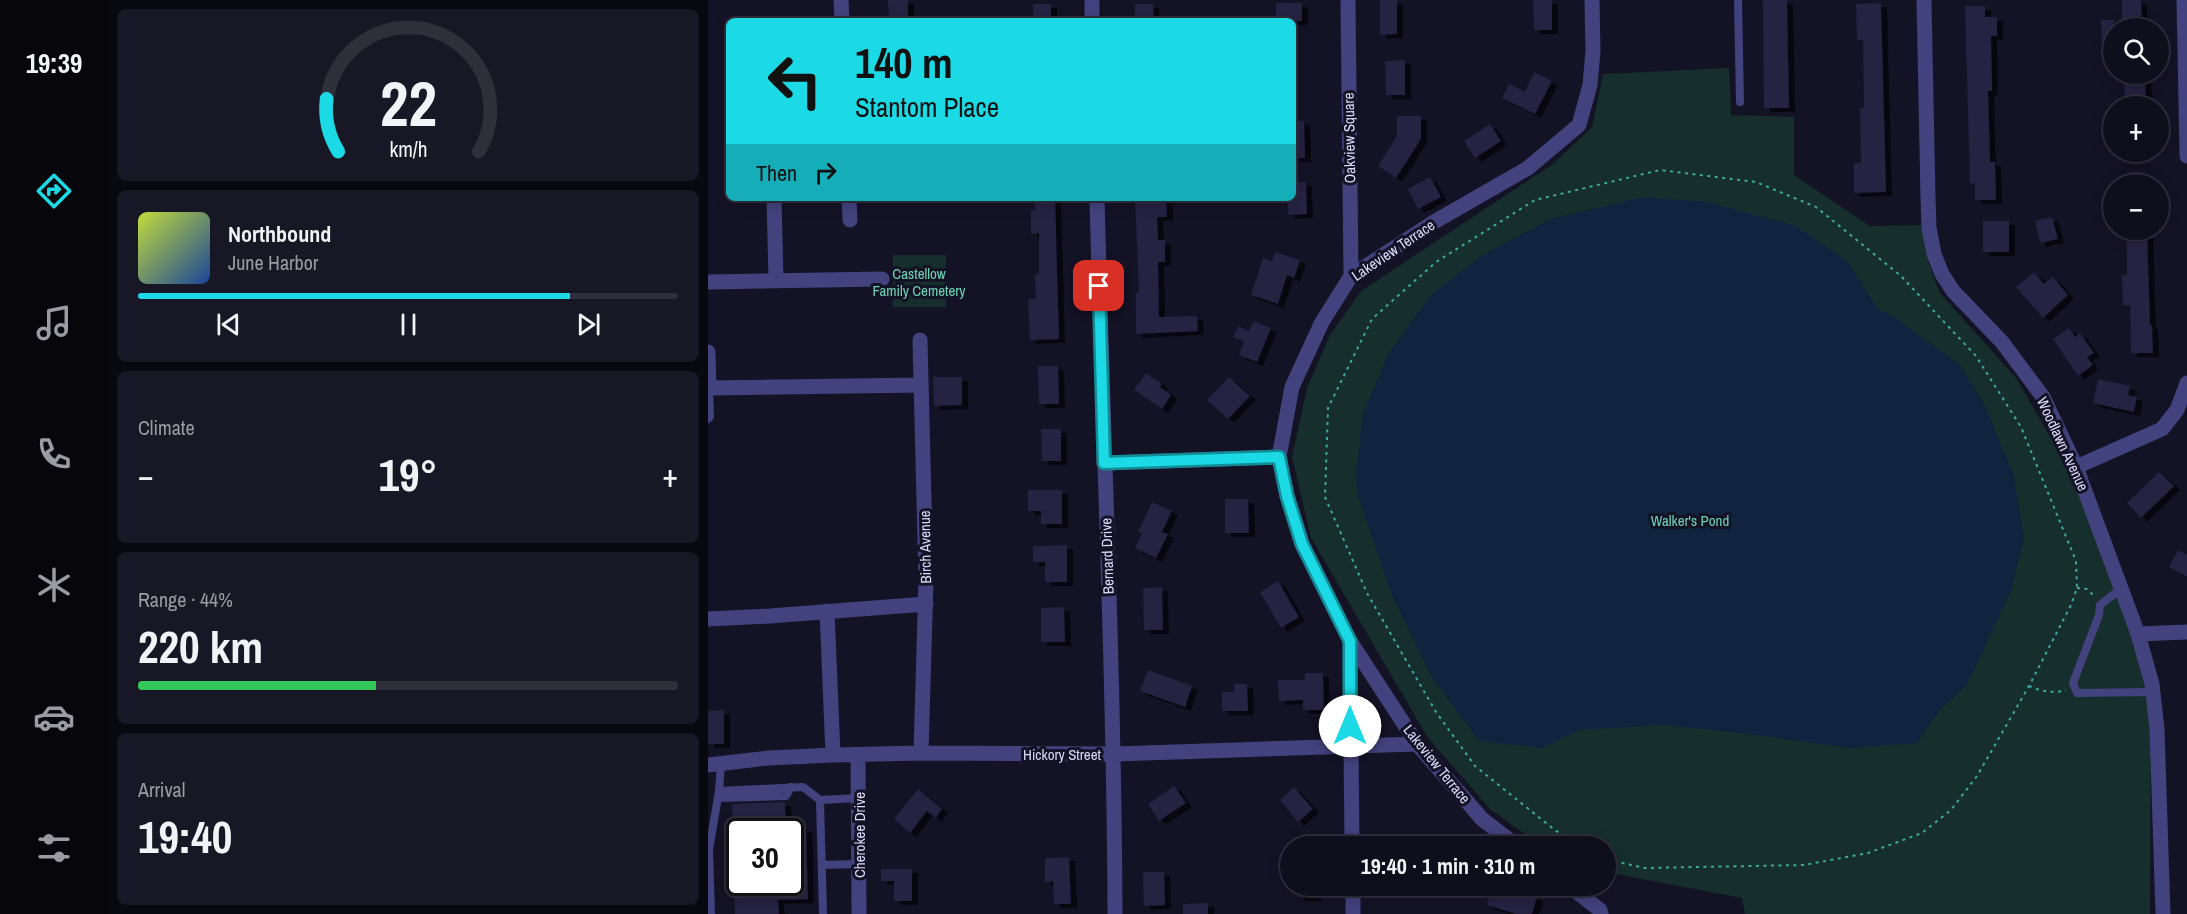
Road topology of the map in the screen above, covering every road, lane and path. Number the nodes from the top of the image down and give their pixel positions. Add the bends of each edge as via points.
1 (841, 0) edge
2 (1092, 0) edge
3 (1348, 0) edge
4 (1592, 0) edge
5 (1738, 0) edge
6 (1924, 0) edge
7 (2184, 0) edge
8 (842, 18) edge
9 (1092, 18) edge
10 (1740, 102) dead end
11 (2187, 156) edge
12 (774, 201) edge
13 (849, 201) edge
14 (1097, 201) edge
15 (850, 220) dead end
16 (1351, 276) junction
17 (882, 279) dead end
18 (776, 280) junction
19 (708, 282) edge
20 (920, 340) dead end
21 (708, 352) edge
22 (2187, 383) edge
23 (921, 385) junction
24 (709, 388) edge
25 (708, 419) edge
26 (1279, 457) junction
27 (1104, 463) junction
28 (2076, 467) junction
29 (2077, 588) junction
30 (2122, 591) junction
31 (926, 604) junction
32 (2100, 605) junction
33 (828, 611) junction
34 (708, 619) edge
35 (2187, 632) edge
36 (2138, 634) junction
37 (1350, 641) junction
38 (2029, 686) junction
39 (2074, 688) junction
40 (2153, 692) junction
41 (1417, 744) junction
42 (1351, 747) junction
43 (921, 753) junction
44 (1115, 754) junction
45 (833, 755) junction
46 (858, 756) junction
47 (714, 765) edge
48 (719, 794) junction
49 (859, 798) junction
50 (820, 800) junction
51 (1352, 836) edge
52 (1504, 836) edge
53 (1566, 836) edge
54 (709, 850) edge
55 (1616, 861) edge
56 (859, 864) junction
57 (822, 866) junction
58 (1353, 896) edge
59 (1582, 896) edge
60 (711, 914) edge
61 (823, 914) edge
62 (860, 914) edge
63 (1115, 914) edge
64 (1353, 914) edge
65 (1601, 914) edge
66 (2163, 914) edge

1 - 8 street
2 - 9 street
3 - 16 street, Oakview Square
4 - 16 street, Lakeview Terrace via 1590,85 1579,125 1528,168
5 - 10 lane
6 - 28 street, Woodlawn Avenue via 1929,228 1934,254 1953,291 2002,342 2043,397
7 - 11 street
12 - 18 street
13 - 15 street
14 - 27 street, Bernard Drive
16 - 26 street, Lakeview Terrace via 1322,321 1293,387
17 - 18 street
18 - 19 street
20 - 23 street, Birch Avenue
21 - 24 street
22 - 28 street via 2177,411 2162,429
23 - 24 street
23 - 31 street, Birch Avenue
24 - 25 lane
26 - 27 street
26 - 37 street, Lakeview Terrace via 1302,544
27 - 44 street, Bernard Drive
28 - 30 street, Woodlawn Avenue
29 - 32 path via 2087,589
29 - 38 path
29 - 53 path via 2076,561 2021,427 1976,356 1901,276 1816,207 1756,182 1660,170 1534,200 1436,262 1372,319 1328,408 1325,497 1366,593 1436,712 1475,766
30 - 32 lane
30 - 36 street, Woodlawn Avenue
31 - 33 street
31 - 43 street, Birch Avenue
32 - 39 lane
33 - 34 street
33 - 45 street
35 - 36 street
36 - 40 street, Woodlawn Avenue
37 - 41 street, Lakeview Terrace
37 - 42 street, Lakeview Terrace
38 - 39 path via 2043,692
38 - 55 path via 1977,776 1951,810 1922,833 1868,853 1804,865 1645,868
39 - 40 lane via 2076,693
40 - 66 street, Woodlawn Avenue
41 - 42 street, Hickory Street
41 - 52 street, Lakeview Terrace via 1482,819
42 - 44 street, Hickory Street
42 - 51 street
43 - 44 street, Hickory Street
43 - 46 street, Hickory Street
44 - 63 street, Bernard Drive
45 - 46 street, Hickory Street
45 - 47 street, Hickory Street
46 - 49 street, Cherokee Drive
47 - 48 lane
48 - 50 lane via 786,796 791,788 803,787
48 - 54 lane
49 - 50 lane
49 - 56 street, Cherokee Drive
50 - 57 lane
54 - 60 lane
56 - 57 lane
56 - 62 street, Cherokee Drive
57 - 61 lane
58 - 64 street
59 - 65 street

